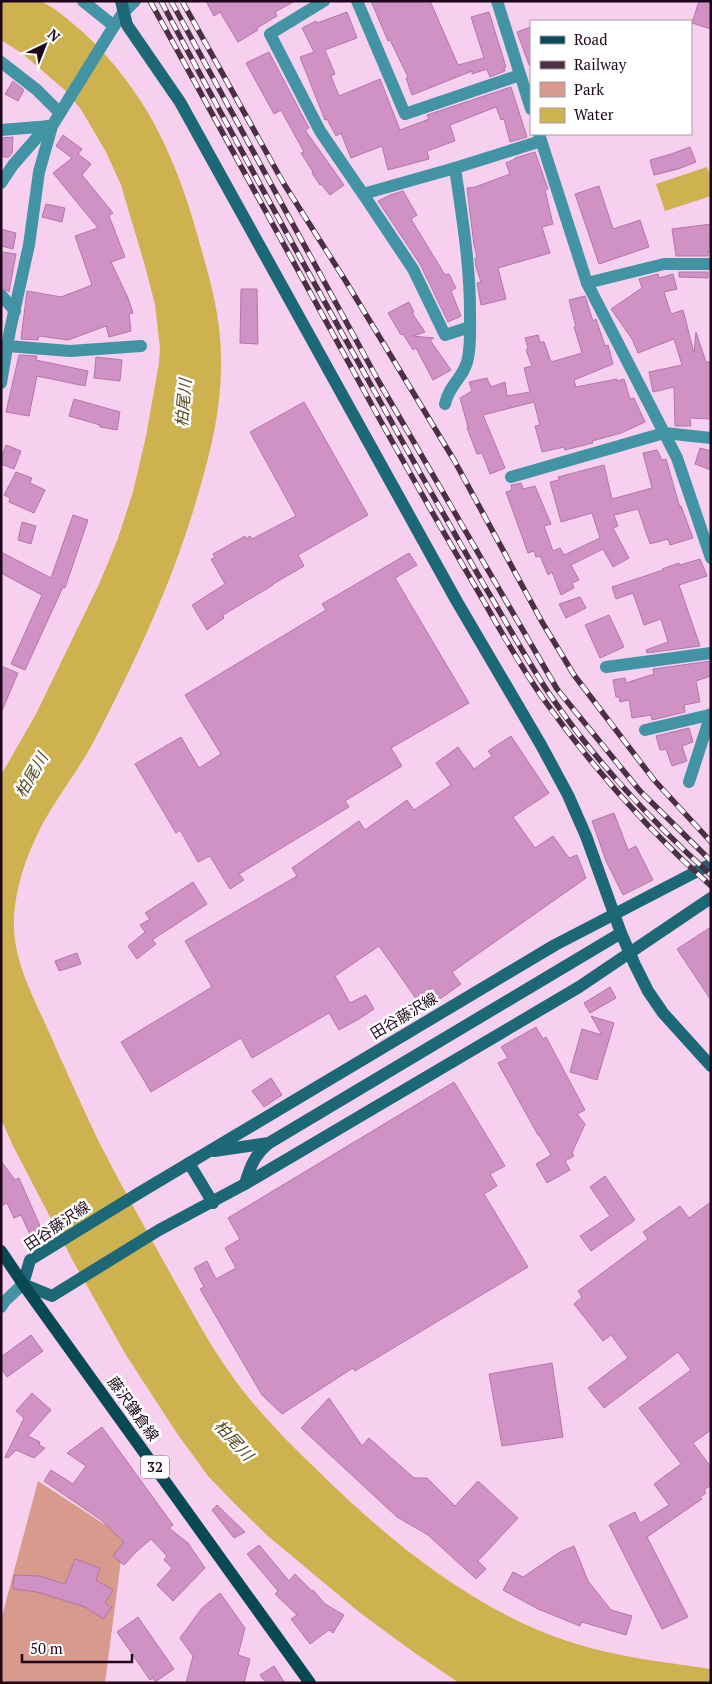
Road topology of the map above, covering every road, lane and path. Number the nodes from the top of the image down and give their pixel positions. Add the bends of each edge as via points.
1 (83, 1) edge
2 (135, 1) edge
3 (324, 1) edge
4 (357, 1) edge
5 (498, 1) edge
6 (122, 7) edge
7 (112, 30) junction
8 (1, 62) edge
9 (520, 75) junction
10 (530, 106) edge
11 (61, 112) junction
12 (49, 126) junction
13 (1, 130) edge
14 (540, 137) edge
15 (455, 168) junction
16 (1, 181) edge
17 (363, 194) junction
18 (711, 264) edge
19 (587, 283) junction
20 (1, 295) edge
21 (15, 311) junction
22 (470, 327) junction
23 (7, 346) junction
24 (141, 346) dead end
25 (1, 383) edge
26 (444, 404) dead end
27 (664, 434) junction
28 (711, 438) edge
29 (511, 477) dead end
30 (711, 558) edge
31 (711, 653) edge
32 (606, 667) dead end
33 (710, 715) edge
34 (646, 730) dead end
35 (689, 782) dead end
36 (711, 864) edge
37 (711, 898) edge
38 (621, 933) junction
39 (711, 1066) edge
40 (269, 1143) junction
41 (207, 1152) junction
42 (189, 1163) junction
43 (245, 1184) junction
44 (213, 1203) junction
45 (1, 1251) edge
46 (23, 1284) junction
47 (1, 1307) edge
48 (310, 1683) edge

1 - 7 street
2 - 6 street
3 - 17 street via 270,34 320,131
4 - 9 street via 405,114
5 - 9 street
6 - 7 street
6 - 38 street via 126,25 180,102 568,795
7 - 11 street
8 - 11 street
9 - 10 street
11 - 12 street
12 - 13 street
12 - 16 street
12 - 21 street
14 - 15 street
14 - 19 street
15 - 17 street
15 - 22 street via 470,280
17 - 22 street via 413,269 445,336
18 - 19 street via 664,264
19 - 27 street
20 - 21 street
21 - 23 street
22 - 26 street via 466,366 450,388
23 - 24 street via 70,351
23 - 25 street
27 - 28 street
27 - 29 street
27 - 30 street via 677,458
31 - 32 street
33 - 34 street
33 - 35 street
36 - 41 street, 田谷藤沢線 via 556,945
37 - 43 street via 580,987
38 - 39 street via 648,991 663,1013
38 - 40 street
40 - 41 street
40 - 43 street via 254,1159
41 - 42 street, 田谷藤沢線
42 - 44 street
42 - 46 street, 田谷藤沢線 via 30,1260
43 - 44 street
44 - 46 street via 160,1230 52,1296
45 - 46 main road, 藤沢鎌倉線 / 32
46 - 47 street
46 - 48 main road, 藤沢鎌倉線 / 32

